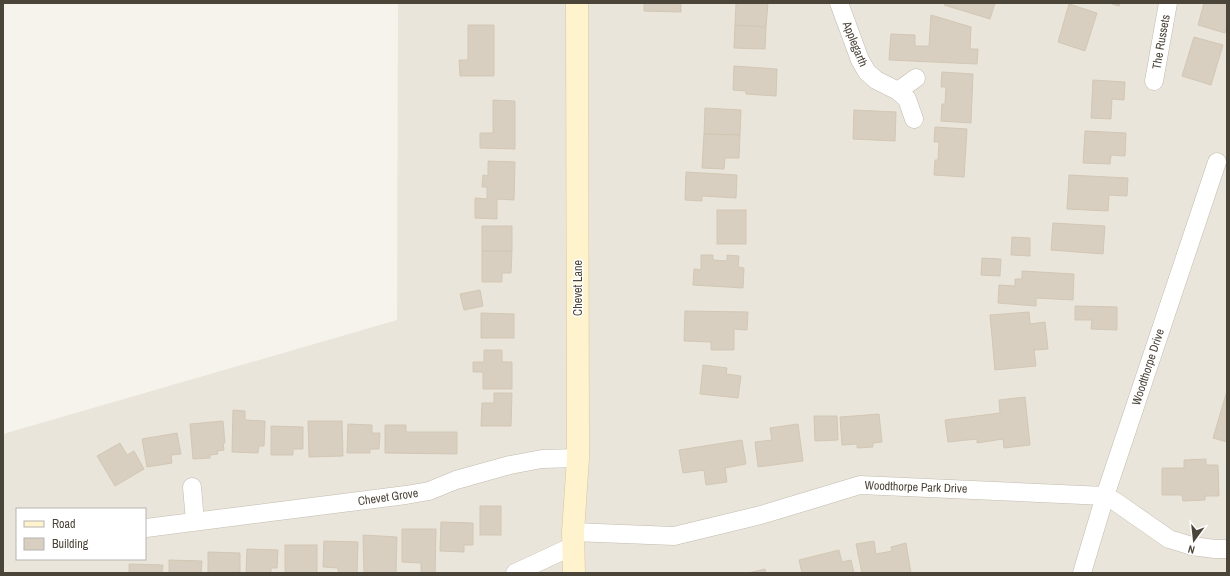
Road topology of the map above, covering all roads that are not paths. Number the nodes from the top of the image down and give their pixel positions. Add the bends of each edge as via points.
1 (577, 3) edge
2 (839, 3) edge
3 (1168, 3) edge
4 (916, 78) dead end
5 (1154, 81) dead end
6 (898, 91) junction
7 (914, 119) dead end
8 (1217, 162) dead end
9 (578, 458) junction
10 (192, 487) dead end
11 (1105, 496) junction
12 (195, 521) junction
13 (146, 528) dead end
14 (573, 539) junction
15 (1227, 549) edge
16 (515, 573) edge
17 (574, 573) edge
18 (1082, 573) edge

1 - 9 main road, Chevet Lane
2 - 6 street, Applegarth via 867,72 876,80
3 - 5 street, The Russets
4 - 6 street
6 - 7 street, Applegarth via 907,99
8 - 11 street, Woodthorpe Drive
9 - 12 street, Chevet Grove via 542,459 510,465 456,480 429,491 406,495
9 - 14 main road, Chevet Lane
10 - 12 street
11 - 14 street, Woodthorpe Park Drive via 860,485 761,515 674,536
11 - 15 street, Woodthorpe Park Drive via 1169,539 1192,546
11 - 18 street, Woodthorpe Drive
12 - 13 street, Chevet Grove
14 - 16 street
14 - 17 main road, Chevet Lane

